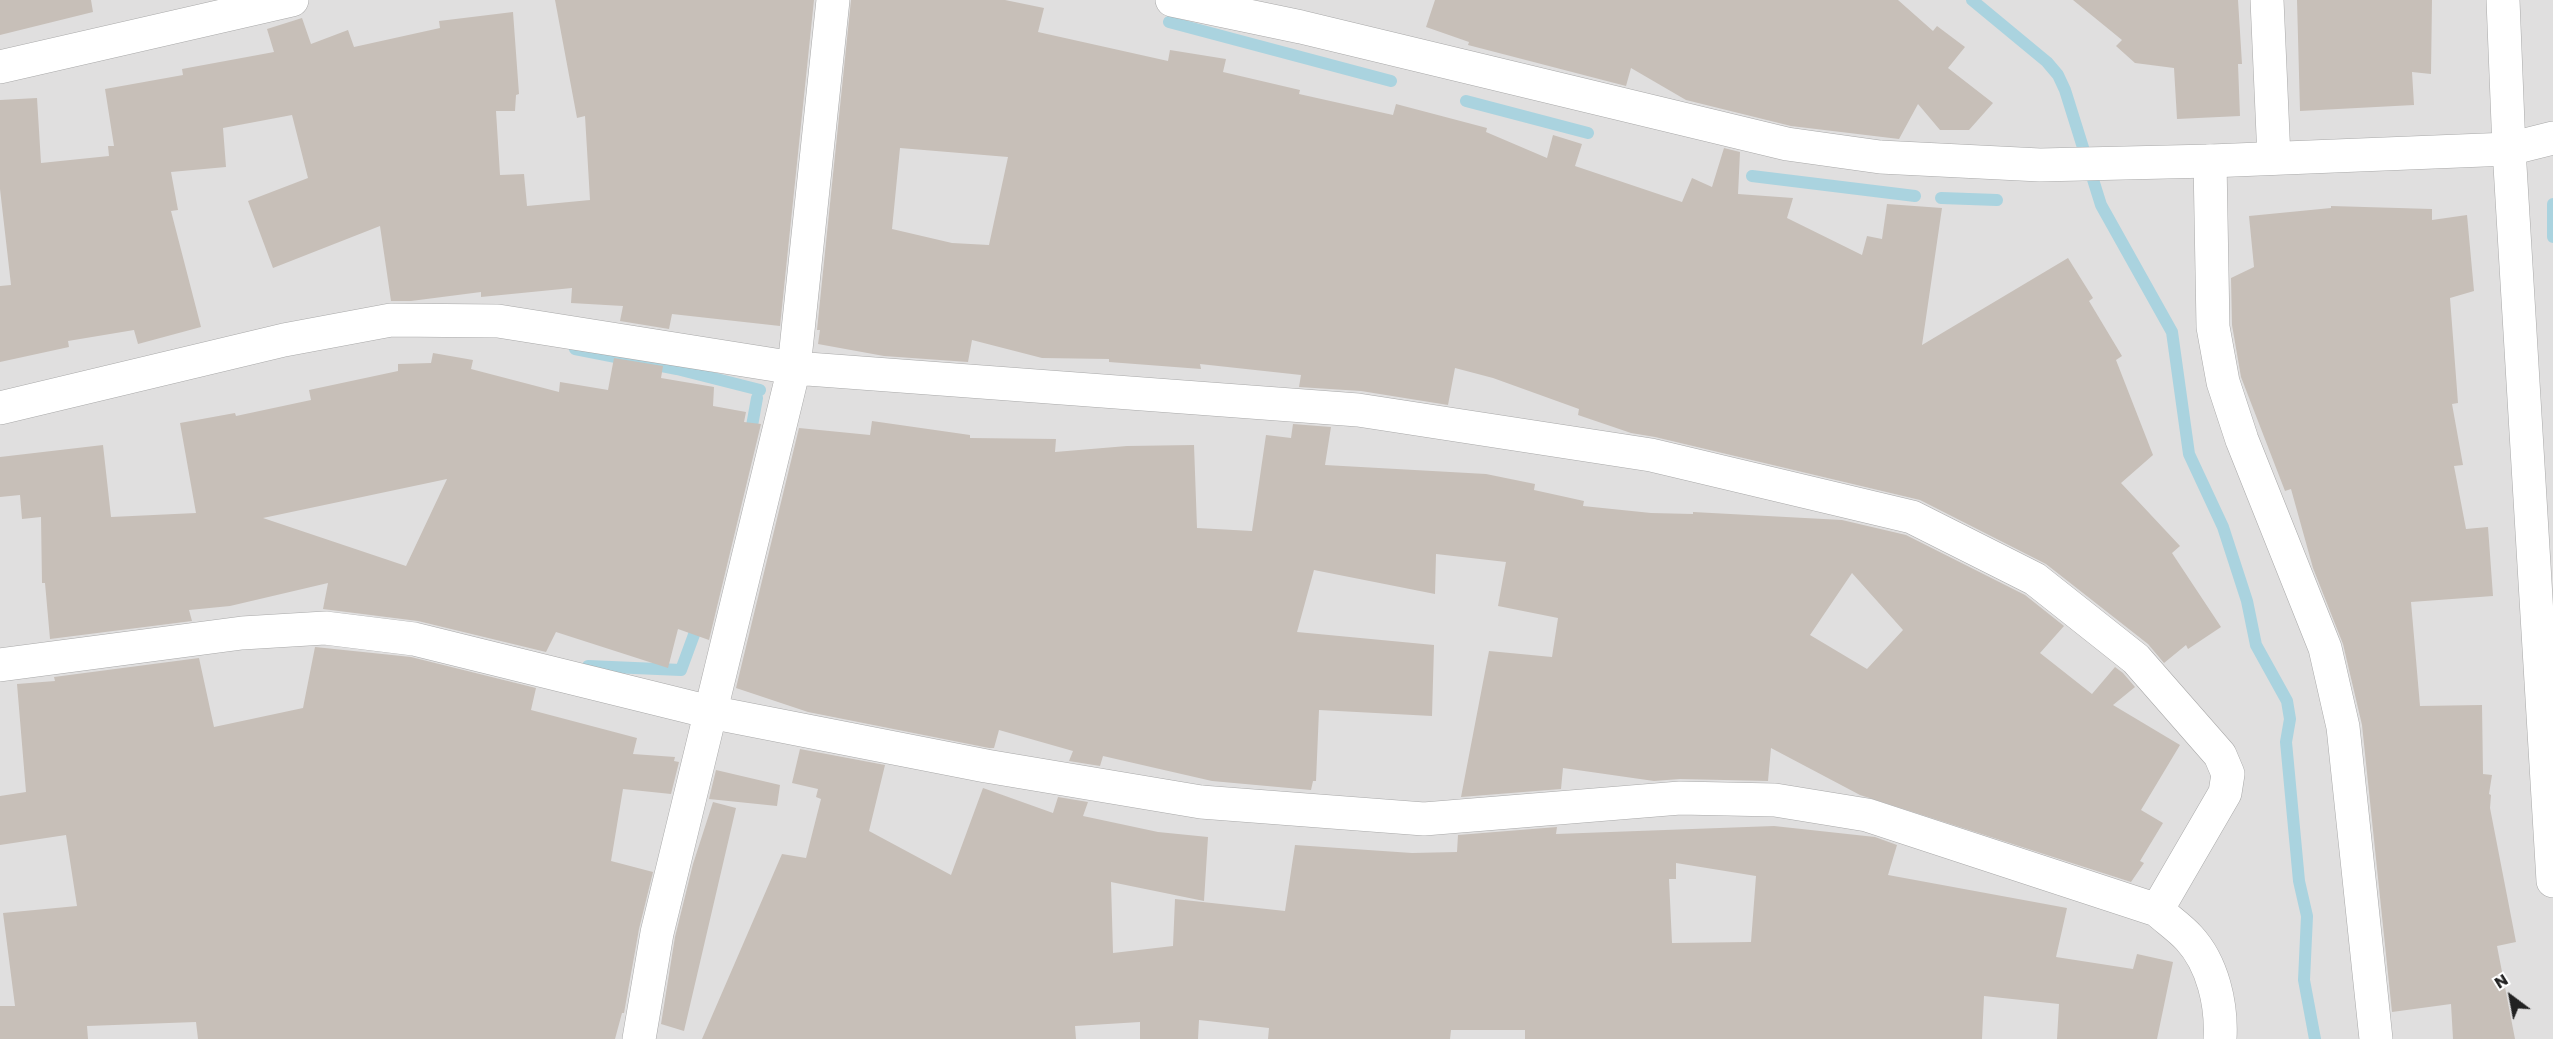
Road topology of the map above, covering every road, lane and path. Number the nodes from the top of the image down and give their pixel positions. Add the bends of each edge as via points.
1 (292, 0) edge
2 (833, 0) edge
3 (1172, 0) edge
4 (2267, 0) edge
5 (2503, 0) edge
6 (0, 67) edge
7 (2553, 138) edge
8 (2509, 149) junction
9 (2274, 158) junction
10 (2196, 161) junction
11 (794, 368) junction
12 (0, 408) edge
13 (0, 665) edge
14 (710, 712) junction
15 (2553, 880) edge
16 (2157, 910) junction
17 (639, 1039) edge
18 (2220, 1039) edge
19 (2376, 1039) edge

1 - 6 street
2 - 11 street
3 - 10 street via 1301,27 1787,144 1880,157 2040,165
4 - 9 street
5 - 8 street
7 - 8 street
8 - 9 street
8 - 15 street
9 - 10 street
10 - 19 street via 2213,327 2223,382 2327,660 2343,728
11 - 12 street via 498,321 391,320 284,340
11 - 14 street
11 - 16 street via 1358,410 1651,455 1912,517 2035,579 2136,660 2220,754 2228,774 2225,793
13 - 14 street via 242,633 325,628 414,639
14 - 16 street via 986,766 1201,802 1424,819 1680,798 1775,800 1867,815
14 - 17 street via 657,933
16 - 18 street via 2190,940 2211,975 2222,1013

